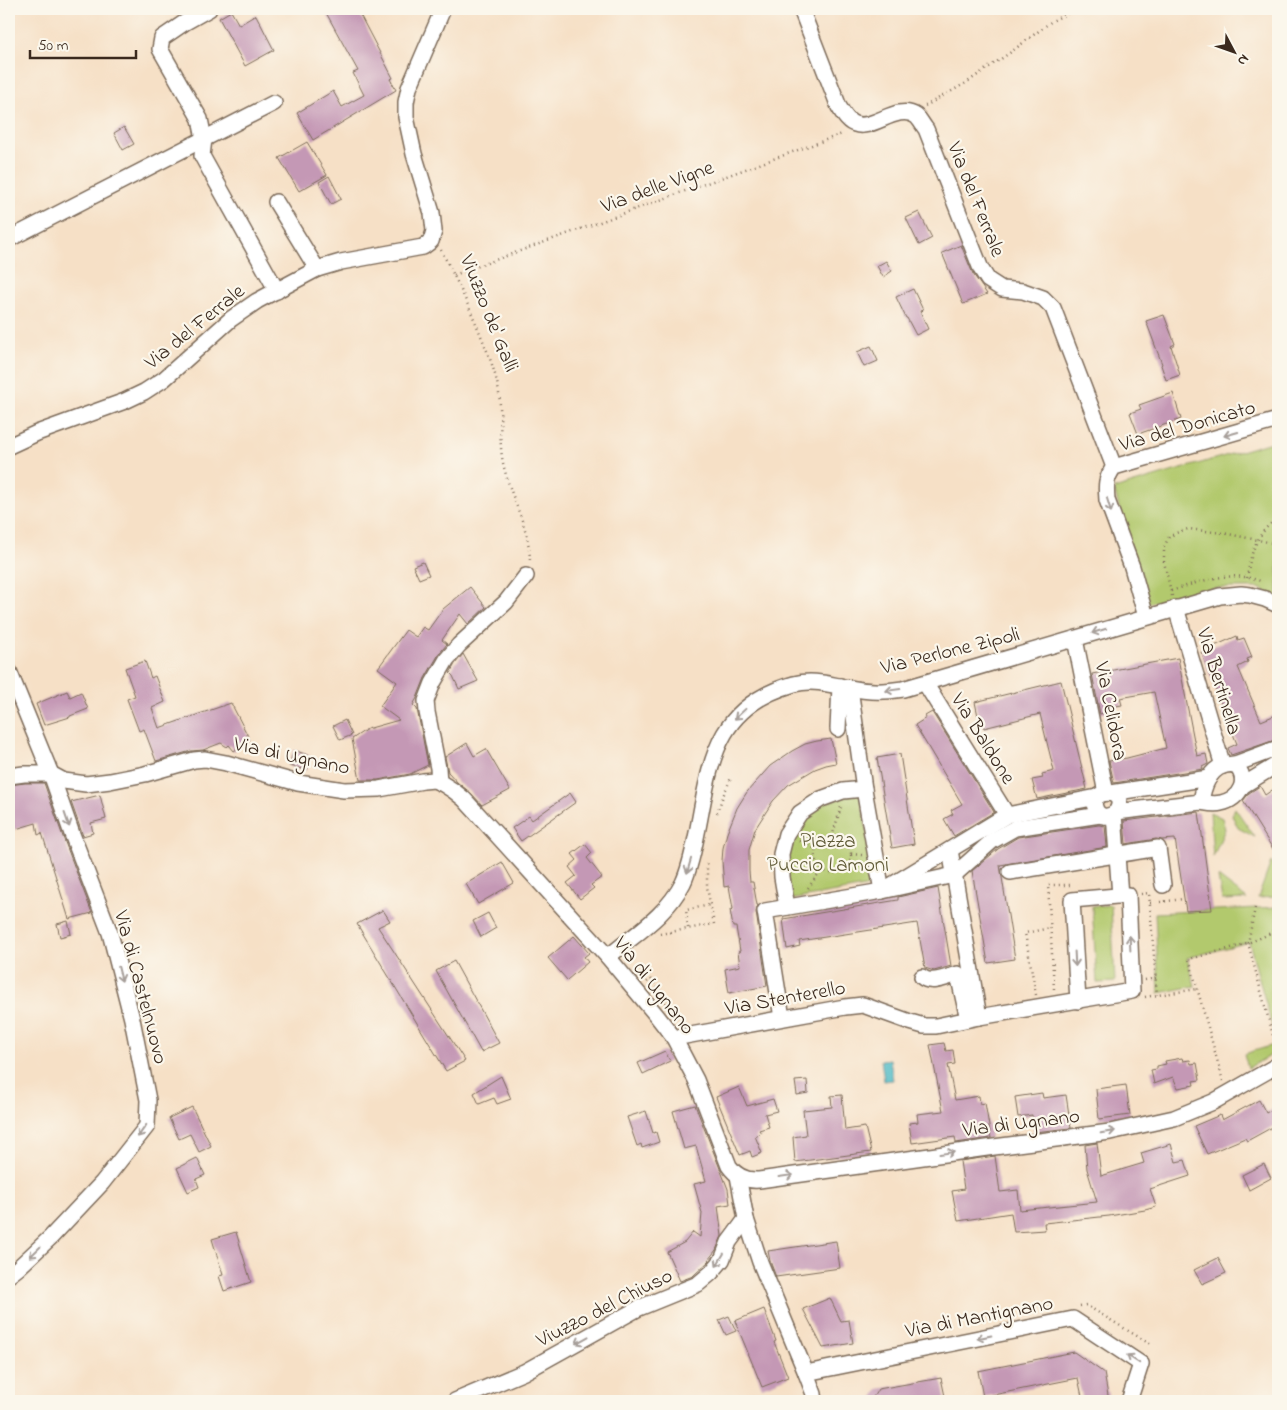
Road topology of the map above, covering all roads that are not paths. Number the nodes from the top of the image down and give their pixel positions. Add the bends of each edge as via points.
1 (209, 9) edge
2 (443, 9) edge
3 (801, 9) edge
4 (274, 103) dead end
5 (204, 139) junction
6 (276, 202) dead end
7 (9, 239) edge
8 (317, 269) junction
9 (277, 291) junction
10 (1278, 420) edge
11 (9, 446) edge
12 (1114, 467) junction
13 (526, 576) road end
14 (1174, 603) junction
15 (1278, 605) edge
16 (1146, 617) junction
17 (1076, 639) junction
18 (9, 671) edge
19 (925, 683) junction
20 (845, 687) junction
21 (838, 730) dead end
22 (1278, 748) edge
23 (1278, 764) edge
24 (1229, 765) junction
25 (50, 774) junction
26 (9, 776) edge
27 (1209, 778) junction
28 (439, 782) junction
29 (1242, 786) junction
30 (864, 789) junction
31 (1105, 794) junction
32 (1201, 802) junction
33 (1110, 814) junction
34 (1007, 815) junction
35 (950, 850) junction
36 (1117, 854) junction
37 (1010, 872) dead end
38 (954, 875) junction
39 (1163, 885) dead end
40 (882, 891) junction
41 (1124, 895) junction
42 (787, 907) junction
43 (608, 957) junction
44 (922, 977) dead end
45 (1078, 1001) junction
46 (782, 1018) junction
47 (974, 1018) junction
48 (674, 1038) junction
49 (1278, 1065) edge
50 (738, 1176) junction
51 (746, 1219) junction
52 (9, 1275) edge
53 (806, 1374) junction
54 (455, 1401) edge
55 (815, 1401) edge
56 (1129, 1401) edge

1 - 5 street via 162,38 160,49 200,119
2 - 8 street, Via del Ferrale via 406,102 414,154 432,213 434,231 431,241 423,247
3 - 12 street, Via del Ferrale via 839,107 847,119 856,125 869,124 895,113 917,116 926,129 988,280 1002,289 1023,291 1043,298 1053,308
4 - 5 street
5 - 7 street
5 - 9 street via 202,156
6 - 8 street
8 - 9 street, Via del Ferrale
9 - 11 street, Via del Ferrale via 231,319 164,379 144,392
10 -> 12 street, Via del Donicato
12 -> 16 street, Via del Donicato via 1108,475 1107,500 1132,567
13 - 28 street via 506,602 459,645 433,683 426,701
14 - 15 street, Via Perlone Zipoli via 1226,594 1250,595
14 - 16 street, Via Perlone Zipoli
14 - 24 street, Via Bertinella
16 -> 17 street, Via Perlone Zipoli
17 - 19 street, Via Perlone Zipoli
17 - 31 street, Via Celidora
18 - 25 street, Via di Castelnuovo
19 -> 20 street, Via Perlone Zipoli via 887,691
19 - 34 street, Via Baldone
20 - 21 street
20 - 30 street
20 -> 43 street, Via Perlone Zipoli via 820,682 786,687 759,699 732,723 720,739 713,759 689,867 682,884 663,911
22 - 24 street
23 - 29 street
24 - 27 street
24 - 29 street via 1239,769 1243,775
25 - 26 street, Via di Ugnano
25 - 28 street, Via di Ugnano via 64,781 86,784 205,759 298,783 344,790 379,789 429,780
25 -> 52 street, Via di Castelnuovo via 110,933 148,1100 147,1126 102,1182 51,1237
27 - 31 street
27 - 32 street via 1202,790
28 - 43 street, Via di Ugnano via 464,799
29 - 32 street via 1238,794 1228,801 1219,804
30 - 40 street
30 - 42 street via 843,791 821,799 800,813 786,834 781,854
31 - 33 street via 1117,798 1118,802 1118,809
31 - 33 street via 1094,805 1095,809
31 - 34 street
32 - 33 street
33 - 36 street
33 - 38 street via 1015,828 992,841
34 - 35 street
35 - 38 street
35 - 40 street
36 - 37 street
36 - 39 street via 1158,848
36 - 41 street
38 - 40 street
38 - 47 street
40 - 42 street
45 -> 41 street, Via Stenterello via 1132,987
41 -> 45 street via 1072,900
42 - 46 street via 765,911
43 - 48 street, Via di Ugnano
44 - 47 street via 934,980 958,974
45 - 47 street, Via Stenterello
46 - 47 street, Via Stenterello via 863,1005 924,1026
46 - 48 street, Via Stenterello
48 - 50 street, Via di Ugnano via 696,1080 728,1163
50 -> 49 street, Via di Ugnano via 756,1181 1128,1128 1174,1118 1213,1102
50 - 51 street
51 - 53 street
51 -> 54 street, Viuzzo del Chiuso via 729,1242 722,1260 698,1284 638,1308 524,1372
53 - 55 street
56 -> 53 street, Via di Mantignano via 1141,1364 1073,1319

